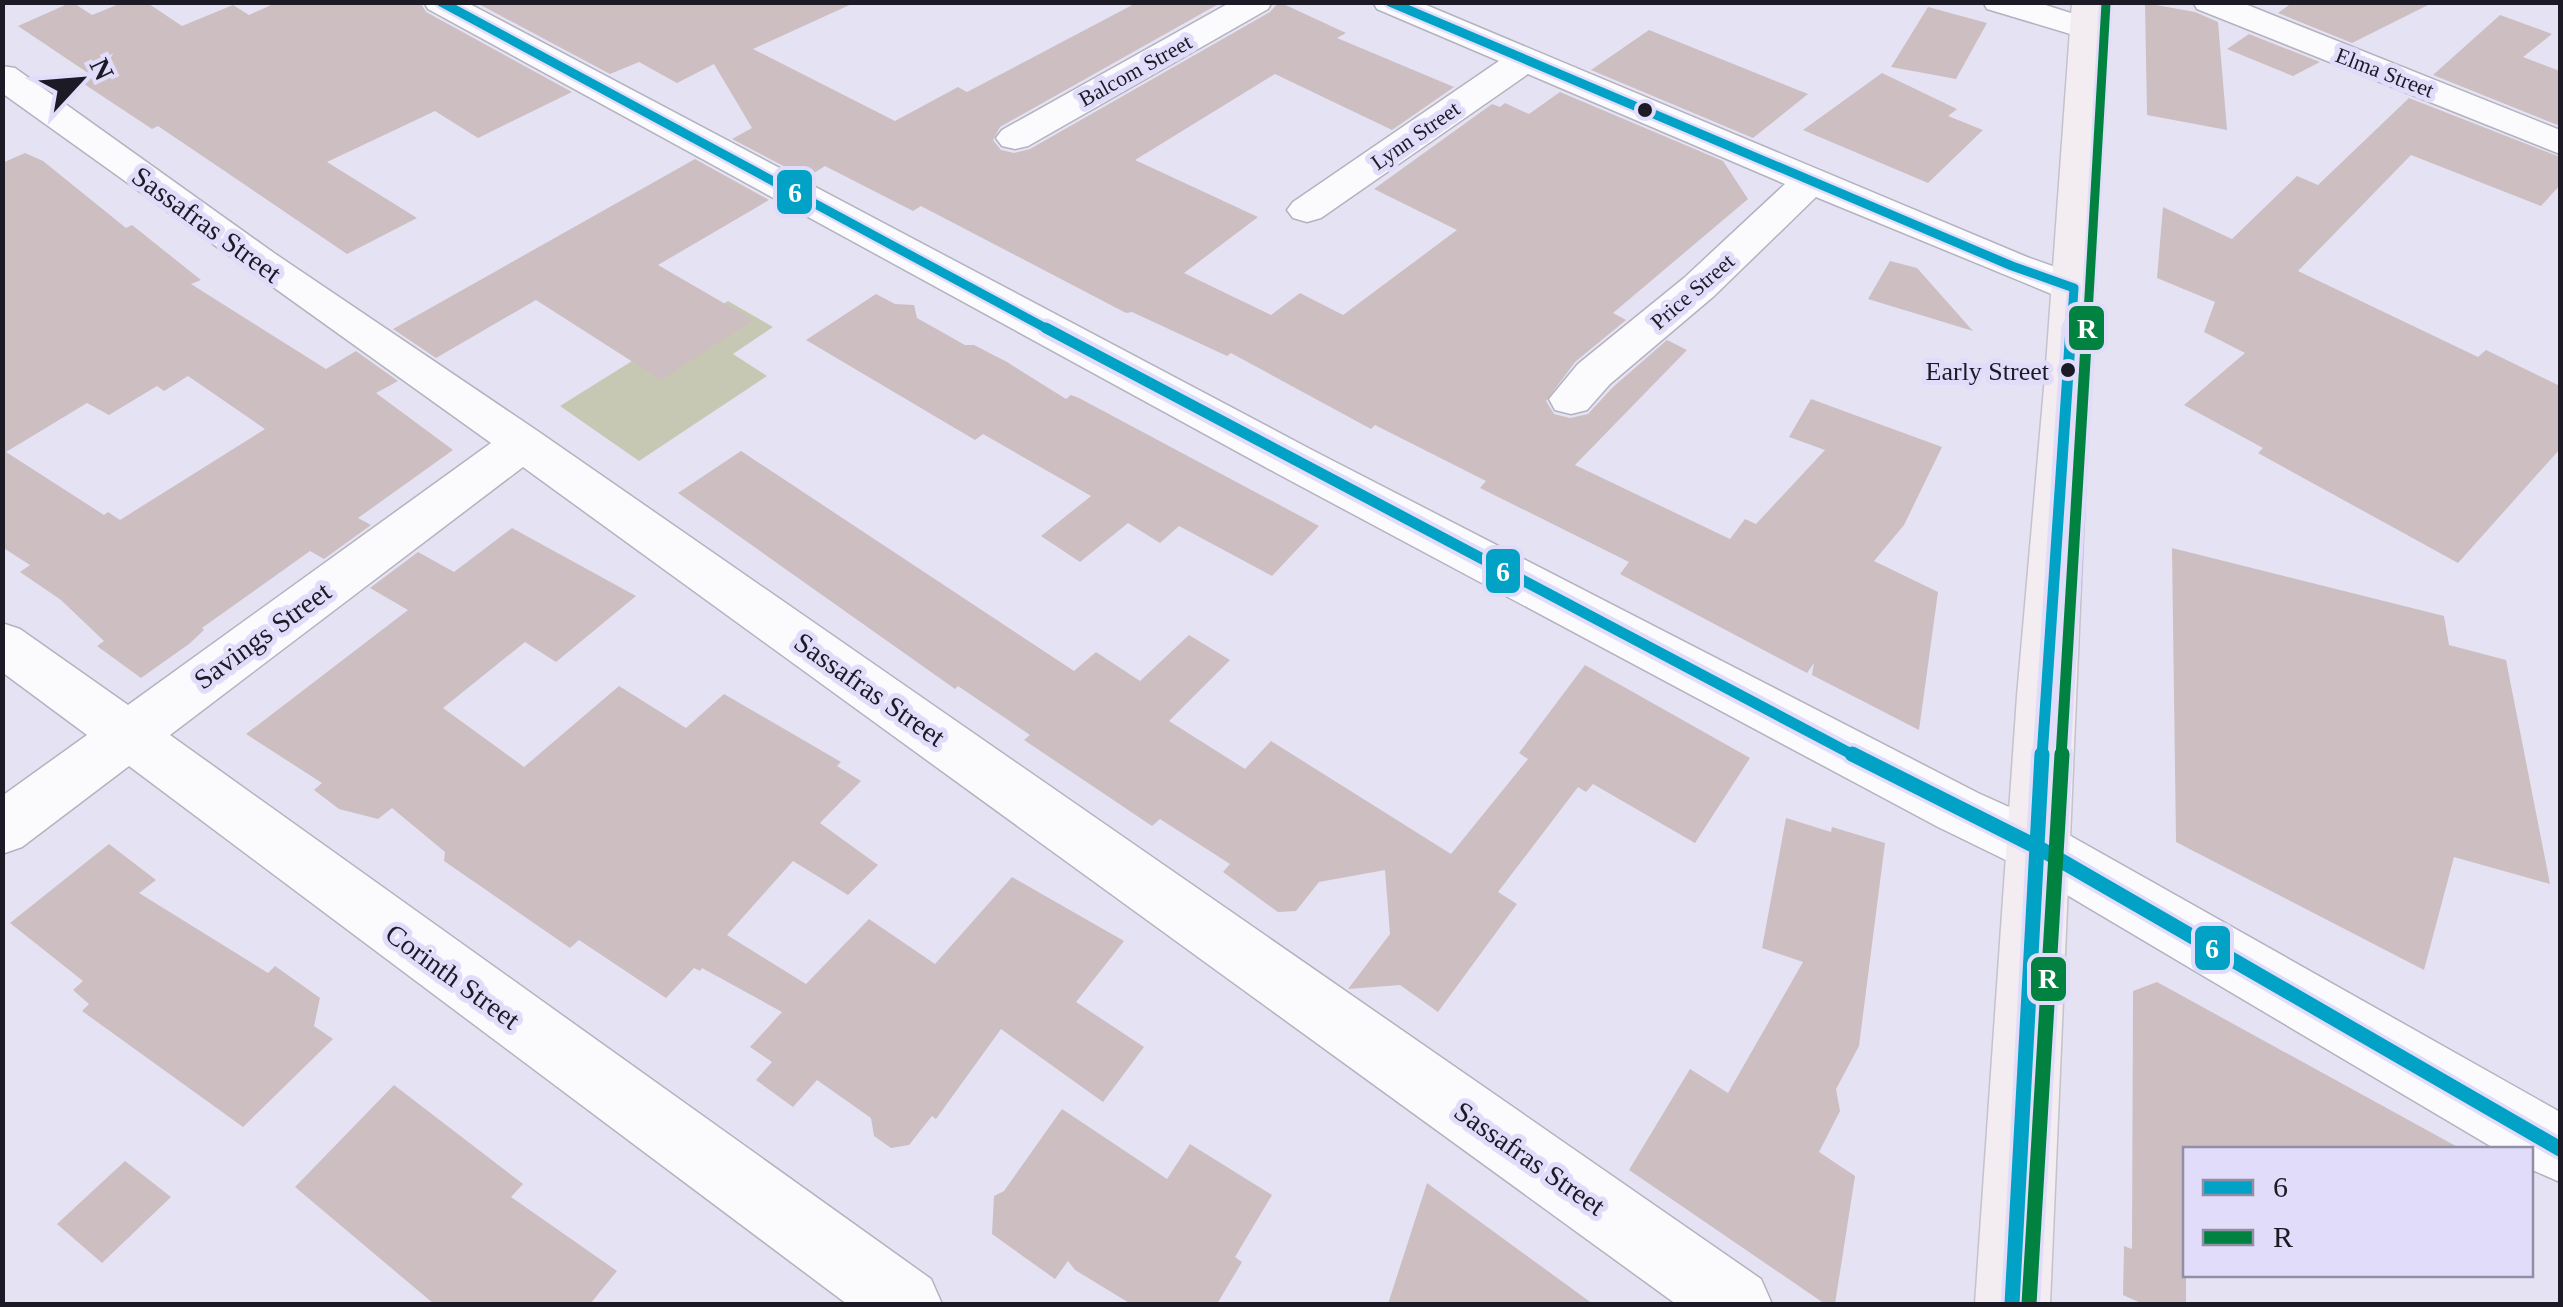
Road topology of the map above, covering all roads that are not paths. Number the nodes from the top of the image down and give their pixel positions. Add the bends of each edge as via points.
1 (440, 2) edge
2 (1256, 2) edge
3 (1389, 2) edge
4 (1999, 2) edge
5 (2209, 2) edge
6 (2088, 16) edge
7 (1524, 60) junction
8 (2, 76) edge
9 (1015, 138) dead end
10 (2560, 143) edge
11 (1811, 182) junction
12 (1307, 210) dead end
13 (2074, 288) junction
14 (1572, 398) dead end
15 (523, 443) junction
16 (2, 643) edge
17 (127, 734) junction
18 (2, 829) edge
19 (2039, 848) junction
20 (2560, 1149) edge
21 (906, 1304) edge
22 (1736, 1304) edge
23 (2012, 1304) edge

1 - 19 street via 1295,462
2 - 9 street, Balcom Street
3 - 7 street
4 - 6 street
5 - 10 street, Elma Street
6 - 13 main road
7 - 11 street
7 - 12 street, Lynn Street
8 - 15 street, Sassafras Street
11 - 13 street
11 - 14 street, Price Street
13 - 19 main road
15 - 17 street, Savings Street
15 - 22 street, Sassafras Street
16 - 17 street, Corinth Street
17 - 18 street, Savings Street
17 - 21 street, Corinth Street
19 - 20 street
19 - 23 main road

